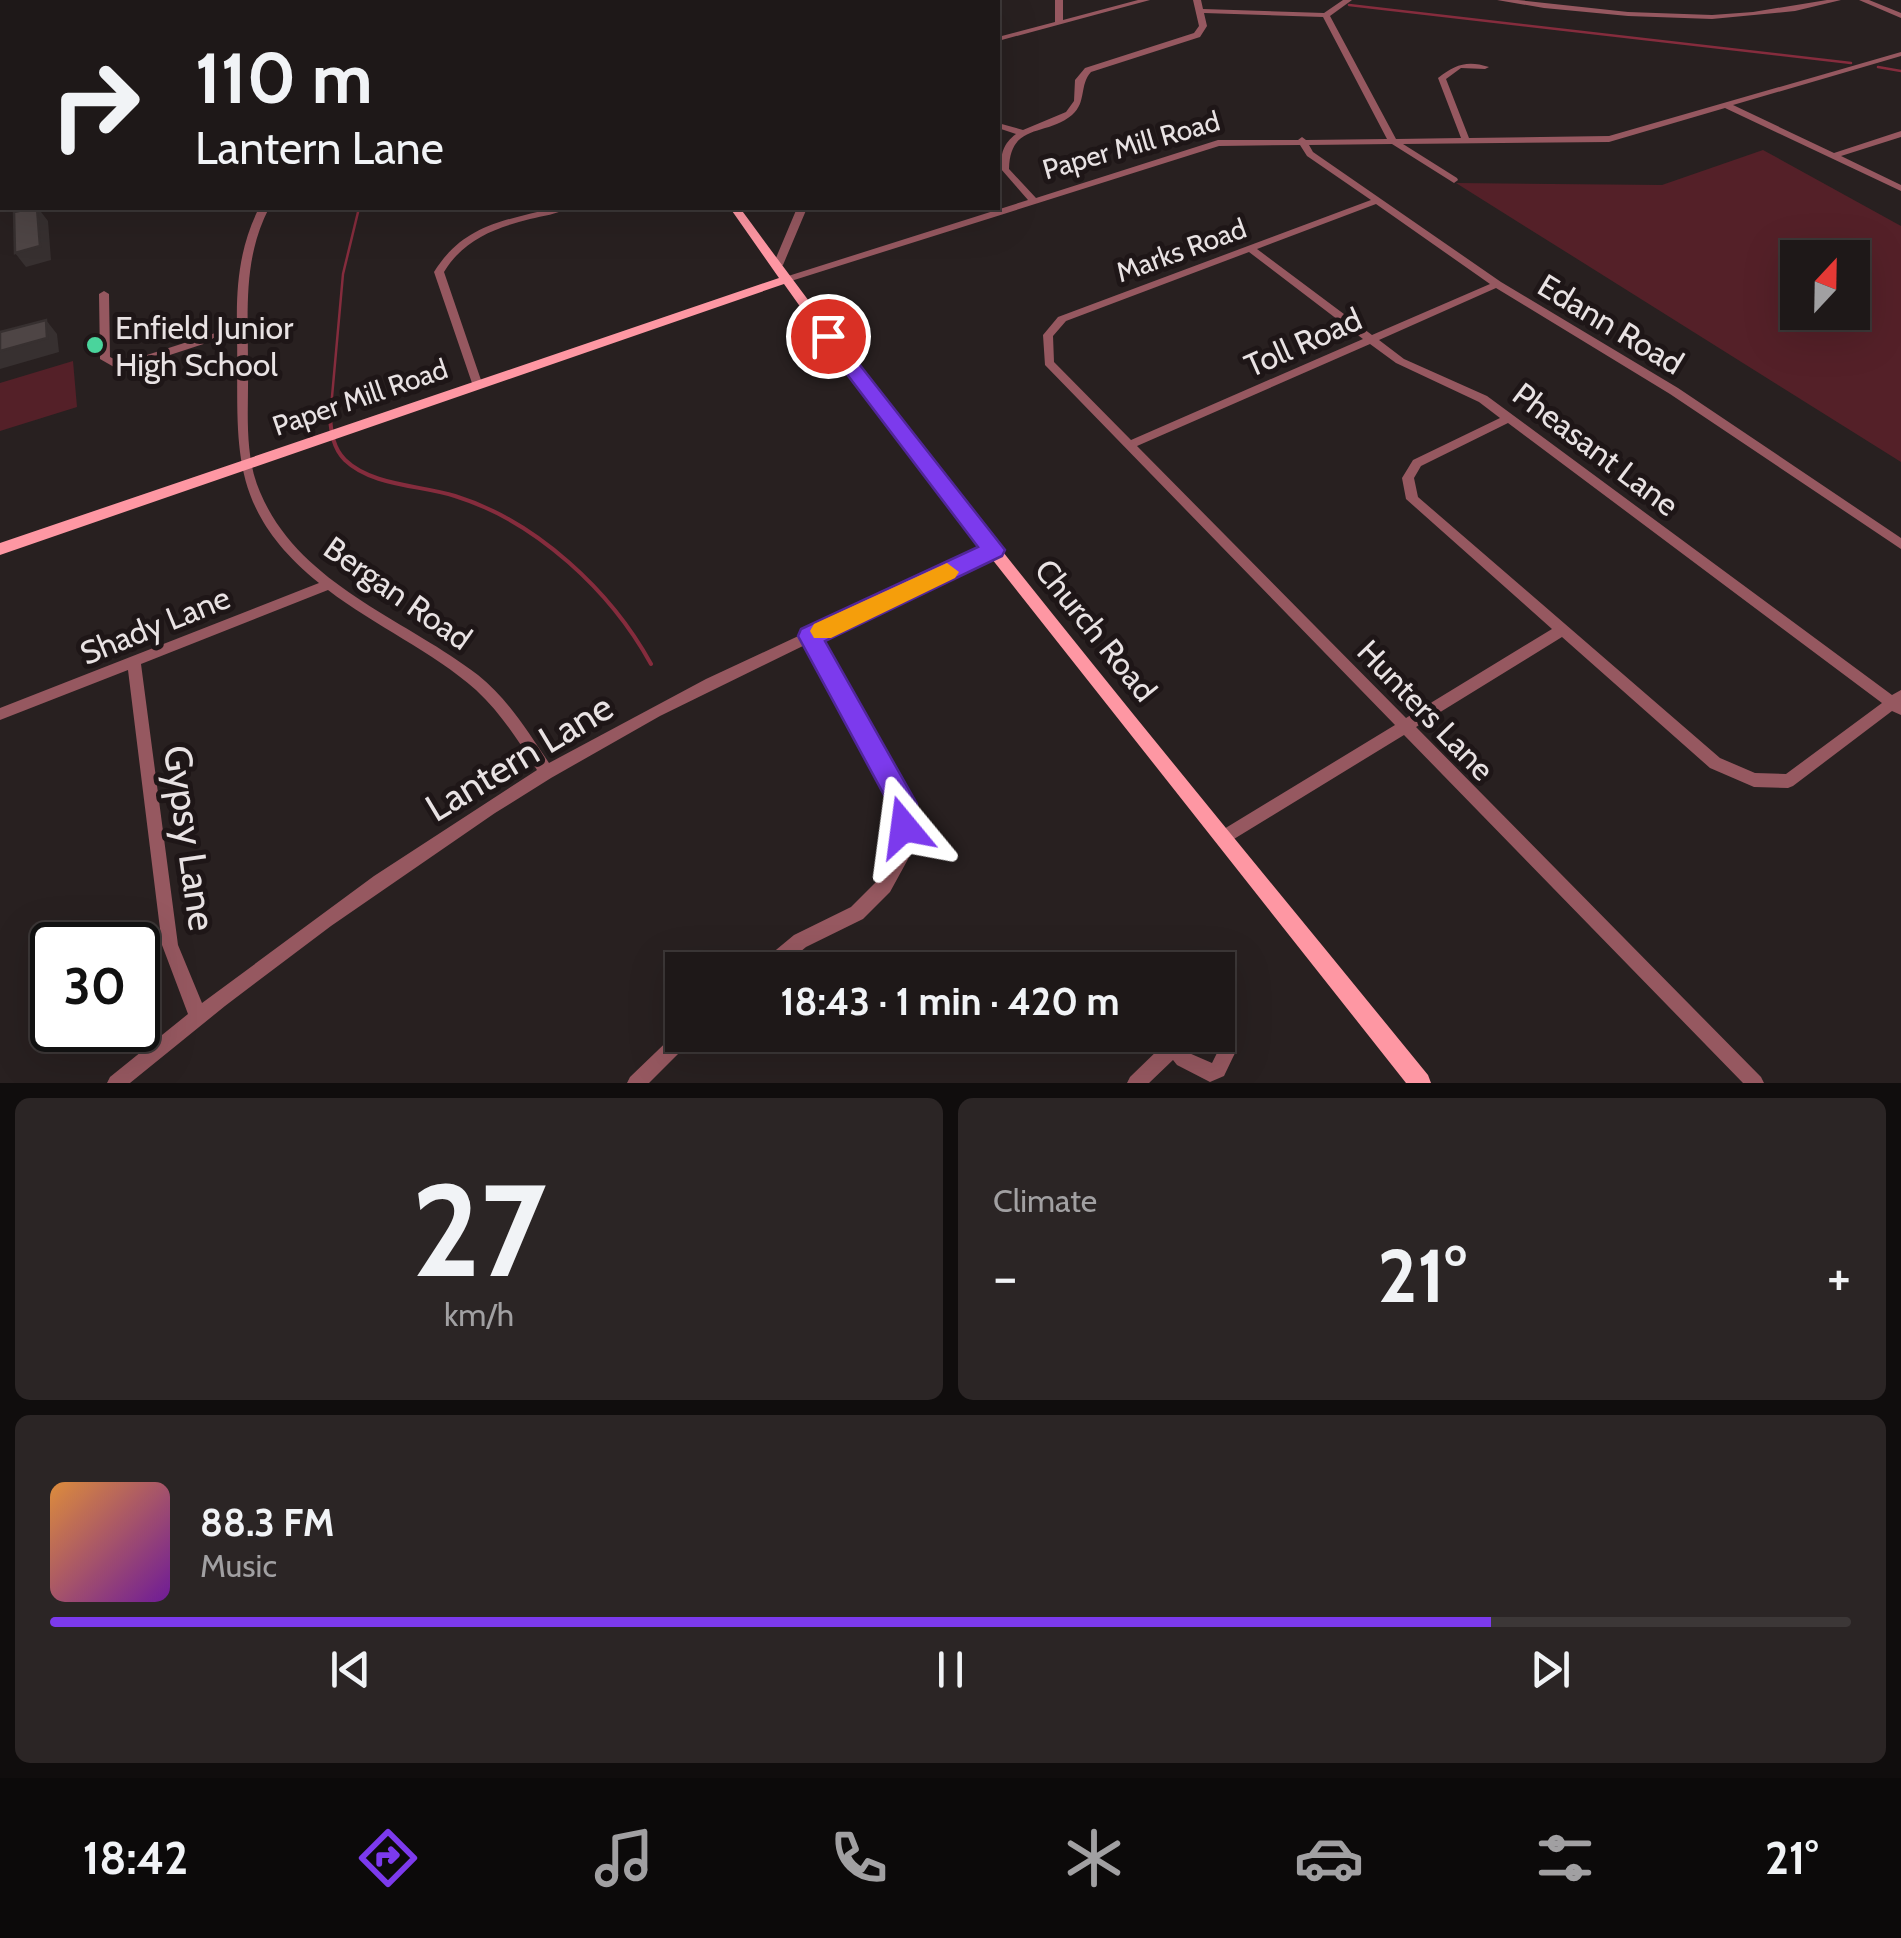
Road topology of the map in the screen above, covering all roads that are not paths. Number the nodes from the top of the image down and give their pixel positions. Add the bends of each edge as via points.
1 (1059, 0) edge
2 (1146, 0) edge
3 (1197, 0) edge
4 (1348, 0) edge
5 (1502, 0) edge
6 (1838, 0) edge
7 (1863, 0) edge
8 (1576, 5) edge
9 (1200, 12) junction
10 (1326, 16) junction
11 (1901, 16) edge
12 (1059, 23) junction
13 (1000, 38) edge
14 (1901, 54) edge
15 (1485, 66) dead end
16 (1728, 106) junction
17 (1000, 125) edge
18 (1022, 133) junction
19 (1901, 134) edge
20 (1302, 140) junction
21 (1392, 140) junction
22 (1466, 140) junction
23 (1834, 156) junction
24 (1454, 180) dead end
25 (1901, 188) edge
26 (1032, 199) junction
27 (1378, 201) junction
28 (1000, 208) edge
29 (263, 210) edge
30 (557, 210) edge
31 (736, 210) edge
32 (801, 210) edge
33 (994, 210) edge
34 (1250, 249) junction
35 (783, 272) junction
36 (1497, 284) junction
37 (104, 294) dead end
38 (242, 328) junction
39 (1370, 340) junction
40 (1058, 375) joint
41 (477, 383) junction
42 (1508, 418) junction
43 (1129, 445) junction
44 (247, 462) junction
45 (1901, 544) edge
46 (0, 549) edge
47 (994, 550) junction
48 (330, 584) junction
49 (1560, 632) junction
50 (810, 636) junction
51 (134, 664) junction
52 (1898, 702) edge
53 (0, 714) edge
54 (1405, 728) junction
55 (547, 772) junction
56 (1224, 837) junction
57 (787, 952) edge
58 (198, 1016) junction
59 (668, 1052) edge
60 (1162, 1052) edge
61 (1179, 1052) edge
62 (1226, 1052) edge
63 (116, 1083) edge
64 (636, 1083) edge
65 (1136, 1083) edge
66 (1420, 1083) edge
67 (1754, 1083) edge

1 - 12 street
2 - 12 street
3 - 9 street
4 - 10 street
5 - 8 street
6 - 8 street via 1729,19
7 - 11 street
9 - 10 street
9 - 18 street via 1202,28 1195,37 1088,70 1069,112
10 - 21 street
12 - 13 street
14 - 16 street, Paper Mill Road
15 - 22 street via 1458,66 1442,78
16 - 22 street, Paper Mill Road via 1609,139
16 - 23 street
17 - 18 street
18 - 26 street via 1004,162 1014,184
19 - 23 street
20 - 21 street, Paper Mill Road
20 - 26 street, Paper Mill Road via 1195,148
20 - 27 street, Edann Road via 1310,154
21 - 22 street, Paper Mill Road
21 - 24 street
23 - 25 street
26 - 28 street, Paper Mill Road
27 - 34 street, Marks Road
27 - 36 street, Edann Road
29 - 38 street, Bergan Road via 251,229
30 - 41 street via 484,230 446,256 439,272
31 - 35 main road, Church Road
32 - 35 street
33 - 35 street, Paper Mill Road
34 - 39 street, Pheasant Lane
34 - 40 street, Marks Road via 1062,319 1048,335 1046,350
35 - 41 main road, Paper Mill Road
35 - 47 main road, Church Road
36 - 39 street, Toll Road
36 - 45 street, Edann Road via 1674,391
37 - 38 street via 110,366
38 - 44 street, Bergan Road
39 - 42 street, Pheasant Lane
39 - 43 street, Toll Road
40 - 43 street, Hunters Lane
41 - 44 main road, Paper Mill Road
42 - 49 street via 1418,464 1408,489 1420,510
42 - 52 street, Pheasant Lane
43 - 54 street, Hunters Lane
44 - 46 main road, Paper Mill Road
44 - 48 street, Bergan Road via 260,506
47 - 50 street, Lantern Lane
47 - 56 main road, Church Road
48 - 51 street, Shady Lane
48 - 55 street, Bergan Road via 486,691
49 - 52 street via 1702,753 1754,780 1796,777
49 - 54 street
50 - 55 street, Lantern Lane
50 - 57 street via 904,804 905,850 884,886 857,913
51 - 53 street, Shady Lane
51 - 58 street, Gypsy Lane via 170,944
54 - 56 street
54 - 67 street, Hunters Lane
55 - 58 street, Lantern Lane
56 - 66 main road, Church Road
58 - 63 street, Lantern Lane
59 - 64 street
60 - 65 street
61 - 62 street via 1210,1073

